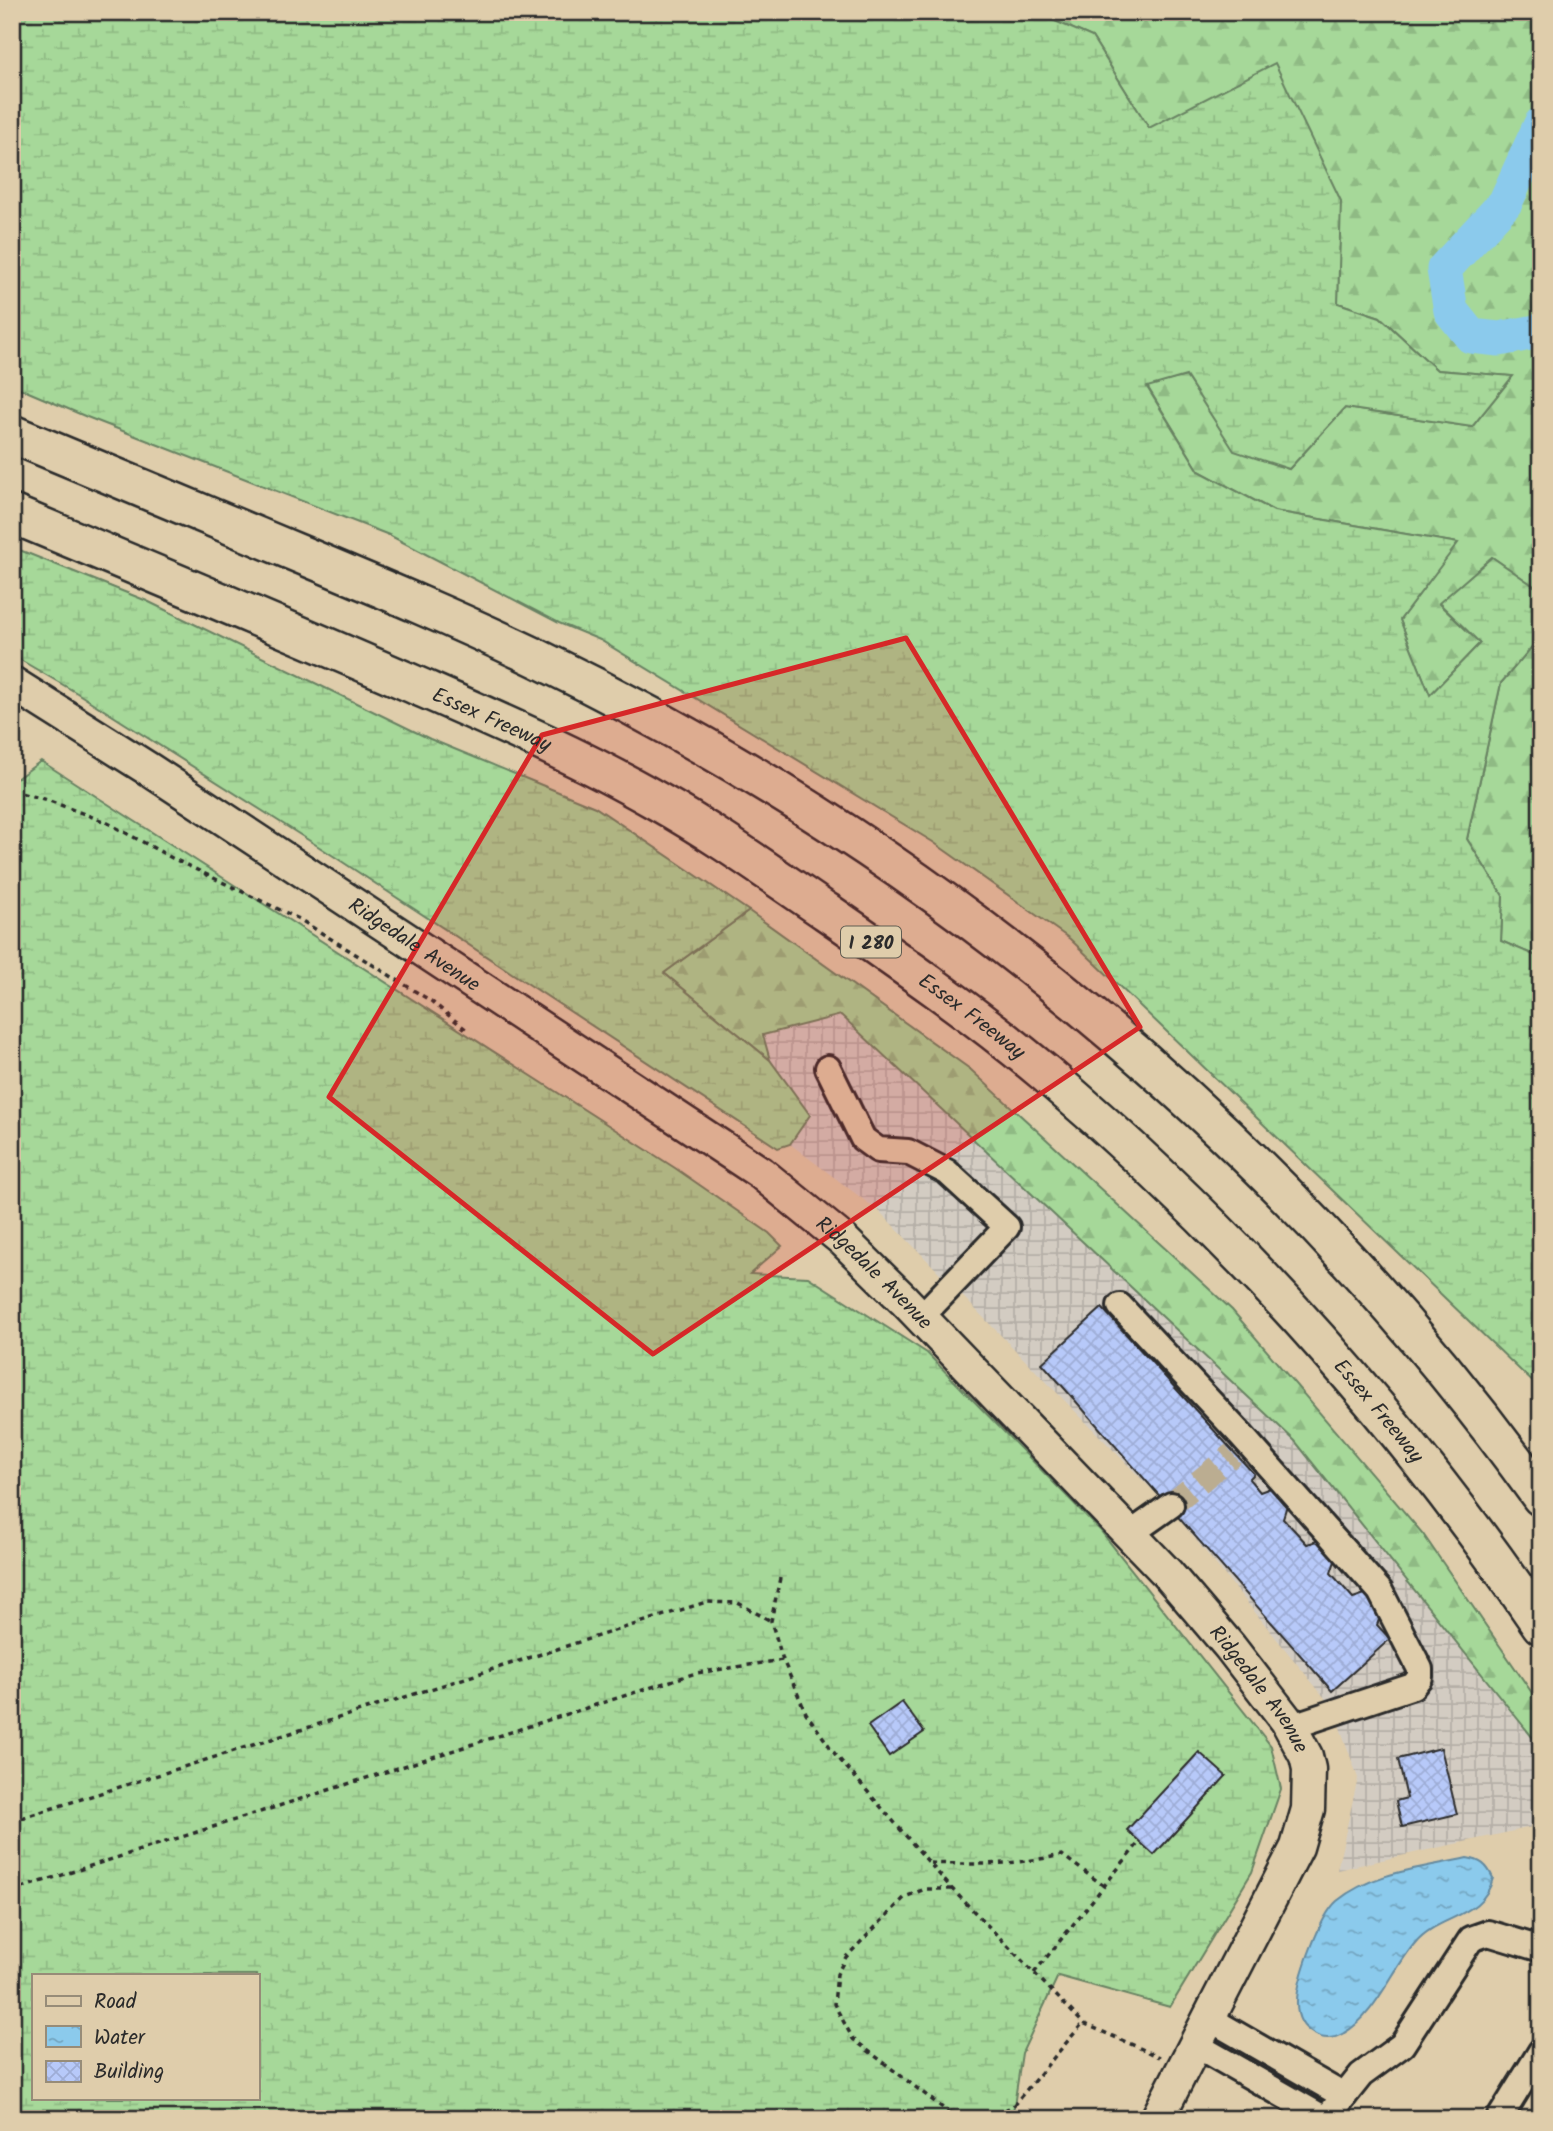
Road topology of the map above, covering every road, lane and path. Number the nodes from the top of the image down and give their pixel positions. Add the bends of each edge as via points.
1 (12, 434) edge
2 (12, 514) edge
3 (12, 683) edge
4 (12, 791) edge
5 (468, 1031) dead end
6 (828, 1068) dead end
7 (1120, 1306) dead end
8 (920, 1318) junction
9 (1541, 1497) edge
10 (1171, 1505) tunnel mouth
11 (1130, 1534) junction
12 (780, 1578) dead end
13 (771, 1621) junction
14 (1541, 1625) edge
15 (783, 1661) junction
16 (1290, 1727) junction
17 (12, 1821) edge
18 (1137, 1845) dead end
19 (930, 1863) junction
20 (1104, 1886) junction
21 (952, 1889) junction
22 (12, 1891) edge
23 (1541, 1949) edge
24 (1034, 1973) junction
25 (1083, 2023) junction
26 (1197, 2044) junction
27 (1541, 2051) edge
28 (1344, 2096) junction
29 (1157, 2119) edge
30 (1326, 2119) edge
31 (1499, 2119) edge

1 - 9 highway via 537,658 759,778 860,843 1056,988 1234,1143 1381,1297
2 - 14 highway, Essex Freeway / I 280 via 339,651 601,771 727,844 968,1012 1125,1143 1283,1300 1438,1482
3 - 8 main road, Ridgedale Avenue via 761,1173 843,1240
4 - 5 path via 106,822 277,907 431,1001
6 - 8 lane via 863,1139 878,1150 908,1152 947,1172 1007,1227
7 - 16 lane via 1240,1448 1380,1591 1420,1669 1413,1686
8 - 11 main road, Ridgedale Avenue
10 - 11 lane
11 - 16 main road, Ridgedale Avenue via 1230,1647
12 - 13 path
13 - 15 path
13 - 17 path via 738,1603 706,1602
15 - 19 path via 806,1713 835,1754
15 - 22 path via 696,1673
16 - 26 main road, Ridgedale Avenue via 1309,1769 1308,1809 1297,1847
18 - 20 path
19 - 20 path via 1023,1863 1062,1855
19 - 21 path
20 - 24 path
21 - 24 path
21 - 25 path via 925,1889 905,1897 846,1957 837,1974 834,2004 853,2039 948,2112 981,2118 1012,2106
23 - 28 lane via 1488,1933 1471,1939 1402,2045 1361,2075
24 - 25 path
25 - 26 path
26 - 28 lane
26 - 29 main road, Ridgedale Avenue
26 - 30 lane
27 - 31 lane
28 - 30 lane

